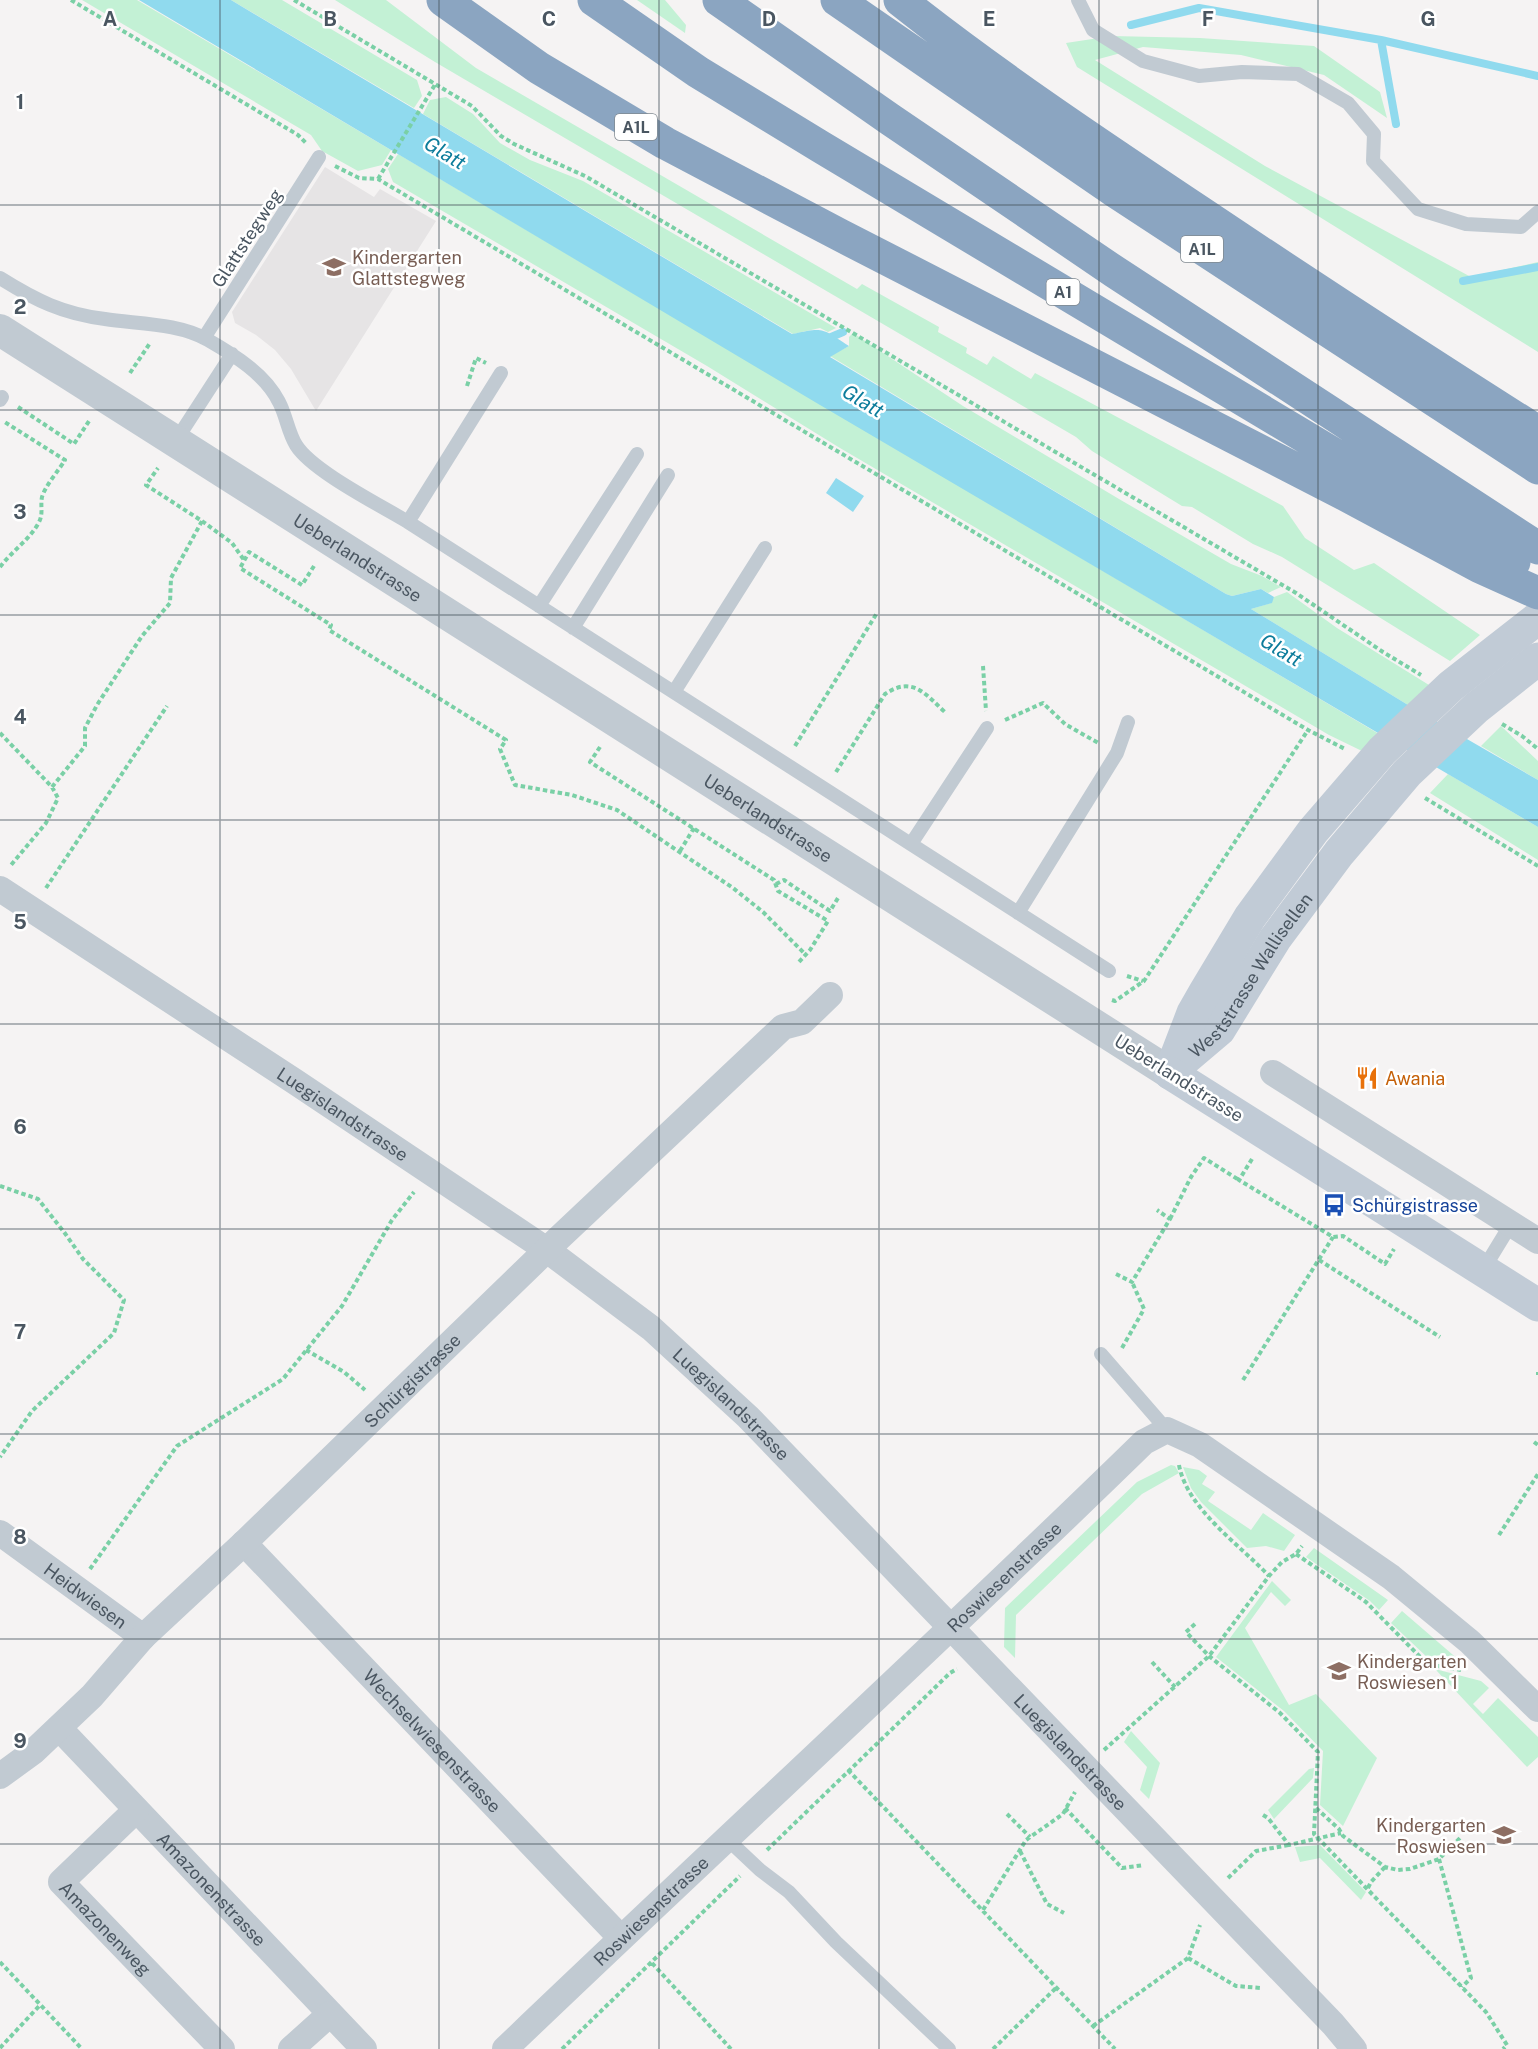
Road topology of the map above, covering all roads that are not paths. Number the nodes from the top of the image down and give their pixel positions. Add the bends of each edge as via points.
1 (443, 0) edge
2 (594, 0) edge
3 (719, 0) edge
4 (837, 0) edge
5 (900, 0) edge
6 (1078, 0) edge
7 (319, 158) road end
8 (1538, 212) edge
9 (0, 278) edge
10 (0, 330) edge
11 (204, 338) junction
12 (232, 354) junction
13 (501, 373) dead end
14 (1538, 432) edge
15 (637, 454) dead end
16 (166, 455) junction
17 (1538, 468) edge
18 (668, 475) dead end
19 (408, 522) junction
20 (765, 548) dead end
21 (1538, 548) edge
22 (1538, 577) edge
23 (1538, 593) edge
24 (539, 606) junction
25 (1538, 618) edge
26 (573, 628) junction
27 (1538, 659) edge
28 (674, 692) junction
29 (1128, 722) dead end
30 (987, 728) road end
31 (911, 844) junction
32 (3, 879) edge
33 (1018, 913) junction
34 (1109, 971) dead end
35 (830, 995) dead end
36 (1170, 1072) junction
37 (1273, 1073) dead end
38 (1511, 1224) junction
39 (1538, 1241) edge
40 (547, 1250) junction
41 (1483, 1270) junction
42 (1538, 1305) edge
43 (1101, 1354) dead end
44 (1167, 1430) junction
45 (0, 1533) edge
46 (244, 1543) junction
47 (952, 1628) junction
48 (143, 1637) junction
49 (1538, 1709) edge
50 (59, 1728) junction
51 (0, 1776) edge
52 (136, 1810) junction
53 (726, 1838) junction
54 (621, 1938) junction
55 (330, 2014) junction
56 (222, 2049) edge
57 (291, 2049) edge
58 (364, 2049) edge
59 (504, 2049) edge
60 (949, 2049) edge
61 (1354, 2049) edge

1 - 23 highway, A1L via 539,68 665,143 1480,567
2 - 22 highway, A1 via 698,72
3 - 21 highway via 1115,272
4 - 17 highway, A1L via 1104,184
5 - 14 highway via 1122,160
6 - 8 lane via 1093,30 1143,61 1199,76 1242,72 1298,74 1348,103 1374,134 1373,161 1418,209 1466,224 1521,227
7 - 11 lane, Glattstegweg
9 - 11 lane via 33,299 71,313 161,325
10 - 16 street, Ueberlandstrasse
11 - 12 lane
12 - 16 lane
12 - 19 lane via 266,383 279,402 296,445 317,467
13 - 19 lane
15 - 24 lane
16 - 36 street, Ueberlandstrasse
18 - 26 lane
19 - 24 lane
20 - 28 lane
24 - 26 lane
25 - 36 main road, Weststrasse Wallisellen via 1458,681 1382,751 1313,831 1250,917 1193,1013
26 - 28 lane
27 - 36 main road, Weststrasse Wallisellen via 1490,708 1407,772 1338,853 1275,939 1220,1030
28 - 31 lane
29 - 33 lane via 1117,753
30 - 31 lane
31 - 33 lane
32 - 40 street, Luegislandstrasse
33 - 34 lane
35 - 40 street, Schürgistrasse via 802,1022 783,1027
36 - 41 main road, Ueberlandstrasse
37 - 38 street
38 - 39 street
38 - 41 lane
40 - 46 street, Schürgistrasse
40 - 47 street, Luegislandstrasse via 651,1328 748,1417
41 - 42 main road, Ueberlandstrasse
43 - 44 lane
44 - 47 street, Roswiesenstrasse via 1144,1442
44 - 49 street via 1200,1445 1391,1577 1470,1642
45 - 48 street, Heidwiesen
46 - 48 street, Schürgistrasse
46 - 54 street, Wechselwiesenstrasse
47 - 53 street, Roswiesenstrasse
47 - 61 street, Luegislandstrasse
48 - 50 street, Schürgistrasse
50 - 51 street, Schürgistrasse
50 - 52 street, Amazonenstrasse
52 - 55 street, Amazonenstrasse
52 - 56 street, Amazonenweg via 62,1882
53 - 54 street, Roswiesenstrasse
53 - 60 lane via 789,1892
54 - 59 street, Roswiesenstrasse
55 - 57 street
55 - 58 street, Amazonenstrasse

